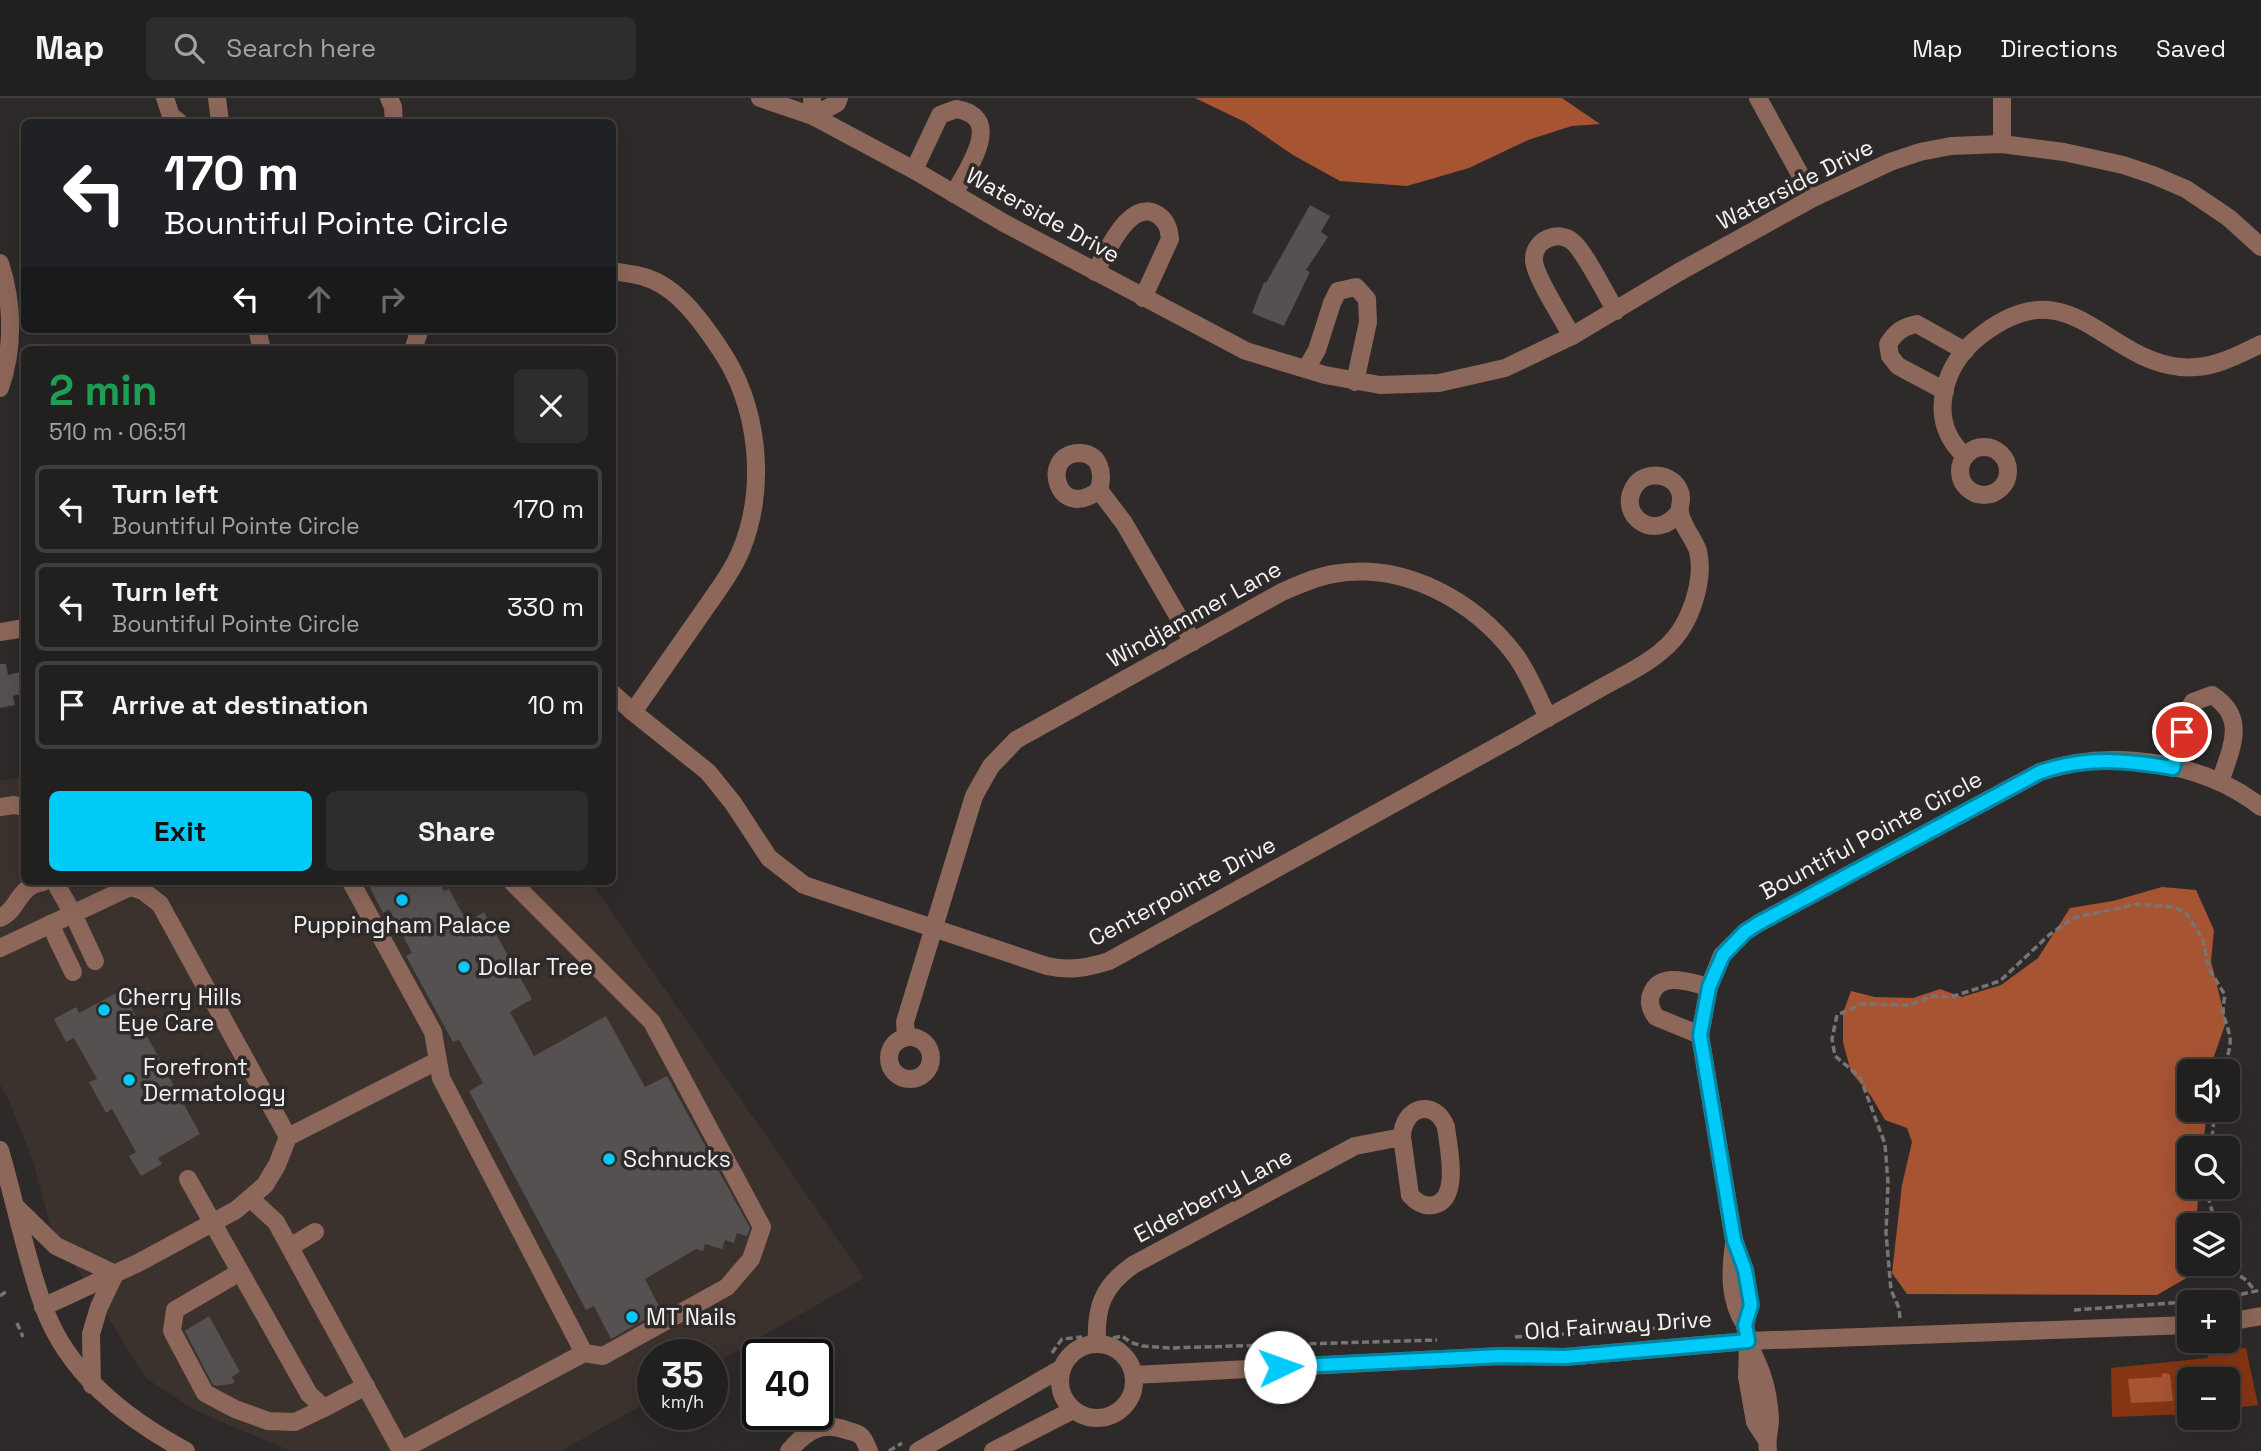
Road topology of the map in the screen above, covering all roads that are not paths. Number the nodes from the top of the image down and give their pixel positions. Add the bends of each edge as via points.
1 (165, 98) edge
2 (217, 98) edge
3 (760, 98) edge
4 (839, 98) edge
5 (1759, 98) edge
6 (2002, 98) edge
7 (812, 107) edge
8 (175, 119) edge
9 (220, 119) edge
10 (2002, 144) junction
11 (914, 170) junction
12 (954, 194) junction
13 (1812, 198) junction
14 (2261, 247) edge
15 (0, 263) edge
16 (616, 272) edge
17 (1095, 272) junction
18 (1143, 298) junction
19 (1616, 311) junction
20 (1572, 336) junction
21 (2261, 344) edge
22 (1965, 351) junction
23 (1306, 369) junction
24 (1354, 382) junction
25 (0, 388) edge
26 (1945, 391) junction
27 (1965, 456) dead end
28 (1100, 489) dead end
29 (1679, 512) dead end
30 (21, 628) edge
31 (0, 632) edge
32 (1193, 642) junction
33 (616, 697) edge
34 (633, 712) junction
35 (1548, 718) junction
36 (2173, 768) junction
37 (2220, 782) junction
38 (21, 806) edge
39 (0, 807) edge
40 (2261, 807) edge
41 (32, 885) edge
42 (57, 885) edge
43 (353, 885) edge
44 (515, 885) edge
45 (146, 886) edge
46 (73, 914) junction
47 (0, 918) edge
48 (50, 924) junction
49 (934, 927) junction
50 (0, 948) edge
51 (95, 961) dead end
52 (73, 972) dead end
53 (1709, 987) junction
54 (1700, 1035) junction
55 (906, 1037) dead end
56 (438, 1060) junction
57 (288, 1137) junction
58 (1402, 1137) junction
59 (0, 1150) edge
60 (188, 1179) dead end
61 (251, 1199) junction
62 (15, 1206) junction
63 (212, 1223) junction
64 (316, 1232) dead end
65 (290, 1247) junction
66 (240, 1272) junction
67 (116, 1274) junction
68 (43, 1307) junction
69 (2261, 1316) edge
70 (2240, 1320) edge
71 (2177, 1325) edge
72 (1747, 1333) junction
73 (1097, 1344) junction
74 (584, 1353) junction
75 (1062, 1368) junction
76 (1133, 1375) junction
77 (92, 1385) junction
78 (366, 1386) junction
79 (324, 1408) junction
80 (1073, 1409) junction
81 (1767, 1445) edge
82 (401, 1450) edge
83 (186, 1451) edge
84 (789, 1451) edge
85 (869, 1451) edge
86 (918, 1451) edge
87 (993, 1451) edge

1 - 8 street
2 - 9 street
3 - 7 street, Waterside Drive
4 - 7 street via 837,103
5 - 13 street
6 - 10 street
7 - 11 street, Waterside Drive
10 - 13 street, Waterside Drive via 1920,152
10 - 14 street, Waterside Drive via 2064,152 2153,175 2186,189
11 - 12 street, Waterside Drive
11 - 12 street via 940,115 956,108 972,114 979,122 981,138
12 - 17 street, Waterside Drive
13 - 19 street, Waterside Drive
15 - 25 street via 8,297 9,353
16 - 34 street via 646,277 675,295 696,317 742,390 754,441 753,499 742,548 719,589
17 - 18 street, Waterside Drive
17 - 18 street via 1129,218 1153,213 1166,222 1170,239
18 - 23 street, Waterside Drive via 1246,351
19 - 20 street, Waterside Drive
19 - 20 street via 1573,241 1557,236 1545,240 1535,253 1535,269
20 - 24 street, Waterside Drive via 1505,368 1439,383
21 - 22 street via 2215,365 2179,367 2142,356 2078,317 2046,309 2006,320
22 - 26 street via 1955,360
22 - 26 street via 1917,324 1895,333 1888,344 1898,366
23 - 24 street, Waterside Drive
23 - 24 street via 1338,291 1356,287 1367,299 1368,322
26 - 27 street via 1947,432
28 - 32 street
29 - 35 street, Centerpointe Drive via 1698,550 1699,574 1679,632 1647,662
30 - 31 street
32 - 35 street, Windjammer Lane via 1310,580 1363,571 1393,574 1433,587 1480,619 1517,657
32 - 49 street, Windjammer Lane via 1016,740 991,766 974,796
33 - 34 street, Centerpointe Drive
34 - 49 street, Centerpointe Drive via 708,772 769,858 788,874 804,885
35 - 49 street, Centerpointe Drive via 1109,961 1066,970
36 - 37 street, Bountiful Pointe Circle
36 - 37 street via 2187,712 2193,702 2212,695 2225,703 2232,715 2234,733
36 - 53 street, Bountiful Pointe Circle via 2103,759 2040,772 1745,932 1723,955
37 - 40 street, Bountiful Pointe Circle
38 - 39 street
41 - 47 street
42 - 46 street
43 - 56 street via 433,1032
44 - 74 street via 652,1022 762,1227 751,1259 727,1287 603,1356
45 - 46 street via 130,887
45 - 57 street
46 - 48 street
46 - 51 street
48 - 50 street
48 - 52 street
49 - 55 street, Windjammer Lane via 905,1022
53 - 54 street, Bountiful Pointe Circle
53 - 54 street via 1668,980 1655,987 1651,996 1656,1017
54 - 72 street, Bountiful Pointe Circle via 1734,1240 1751,1305
56 - 57 street
56 - 74 street via 441,1078
57 - 61 street via 277,1165
58 - 58 street via 1410,1195 1422,1205 1440,1203 1451,1179 1443,1120 1432,1110 1419,1110 1406,1118
58 - 73 street, Elderberry Lane via 1355,1146 1133,1265 1104,1295
59 - 62 street
60 - 63 street
61 - 63 street
61 - 65 street via 276,1222
62 - 67 street via 56,1246
62 - 68 street
63 - 66 street
63 - 67 street
64 - 65 street
65 - 78 street
66 - 79 street via 309,1394
66 - 79 street via 175,1310 172,1331 205,1393 268,1421 295,1422
67 - 68 street
67 - 77 street via 91,1334
68 - 77 street
69 - 70 street
71 - 72 street, Old Fairway Drive
72 - 76 street, Old Fairway Drive via 1565,1357 1501,1356
72 - 81 street via 1765,1376 1770,1422
73 - 75 street via 1078,1349
73 - 76 street via 1121,1352
74 - 82 street
75 - 80 street via 1060,1387
75 - 86 street
76 - 80 street via 1131,1396 1113,1415 1084,1416
77 - 83 street via 129,1416
78 - 79 street
78 - 82 street
80 - 87 street
84 - 85 street via 801,1436 827,1426 861,1436

